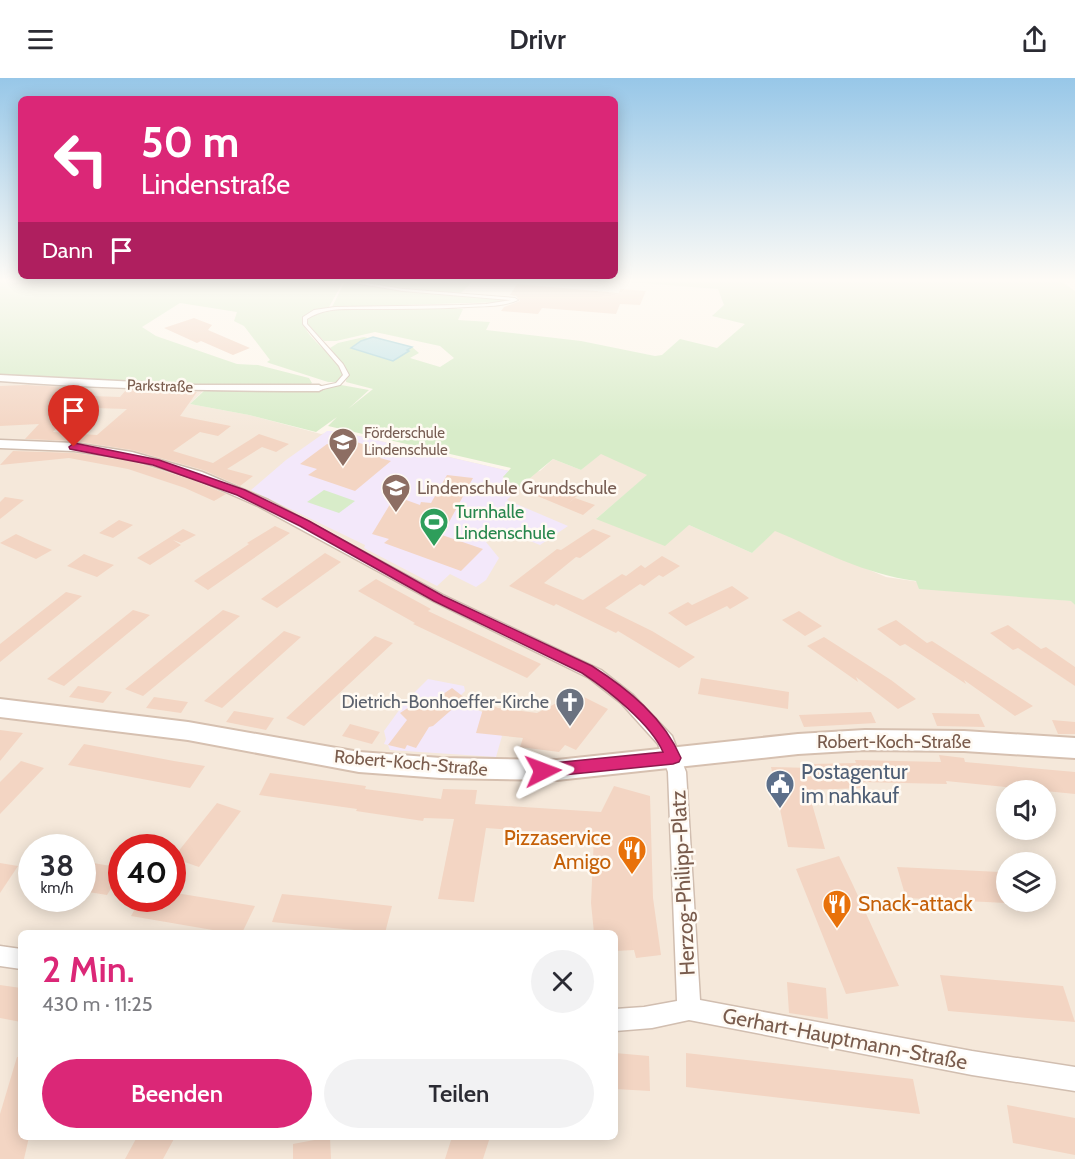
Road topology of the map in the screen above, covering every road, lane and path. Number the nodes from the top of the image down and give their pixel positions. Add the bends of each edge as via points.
1 (312, 331) edge
2 (0, 378) edge
3 (319, 388) joint
4 (0, 444) edge
5 (0, 708) edge
6 (1075, 748) edge
7 (673, 758) junction
8 (0, 956) edge
9 (18, 959) edge
10 (689, 1009) junction
11 (618, 1020) edge
12 (1075, 1079) edge

1 - 3 lane via 346,375 338,384
2 - 3 street, Parkstraße via 206,388
4 - 7 street, Herzog-Philipp-Platz via 74,447 132,456 198,476 256,500 438,598 595,674 640,712 668,743
5 - 7 street, Robert-Koch-Straße via 149,725 384,765 543,771
6 - 7 street, Robert-Koch-Straße via 865,740
7 - 10 street, Herzog-Philipp-Platz via 678,781
8 - 9 street
10 - 11 street, Gerhart-Hauptmann-Straße via 668,1016
10 - 12 street, Gerhart-Hauptmann-Straße

